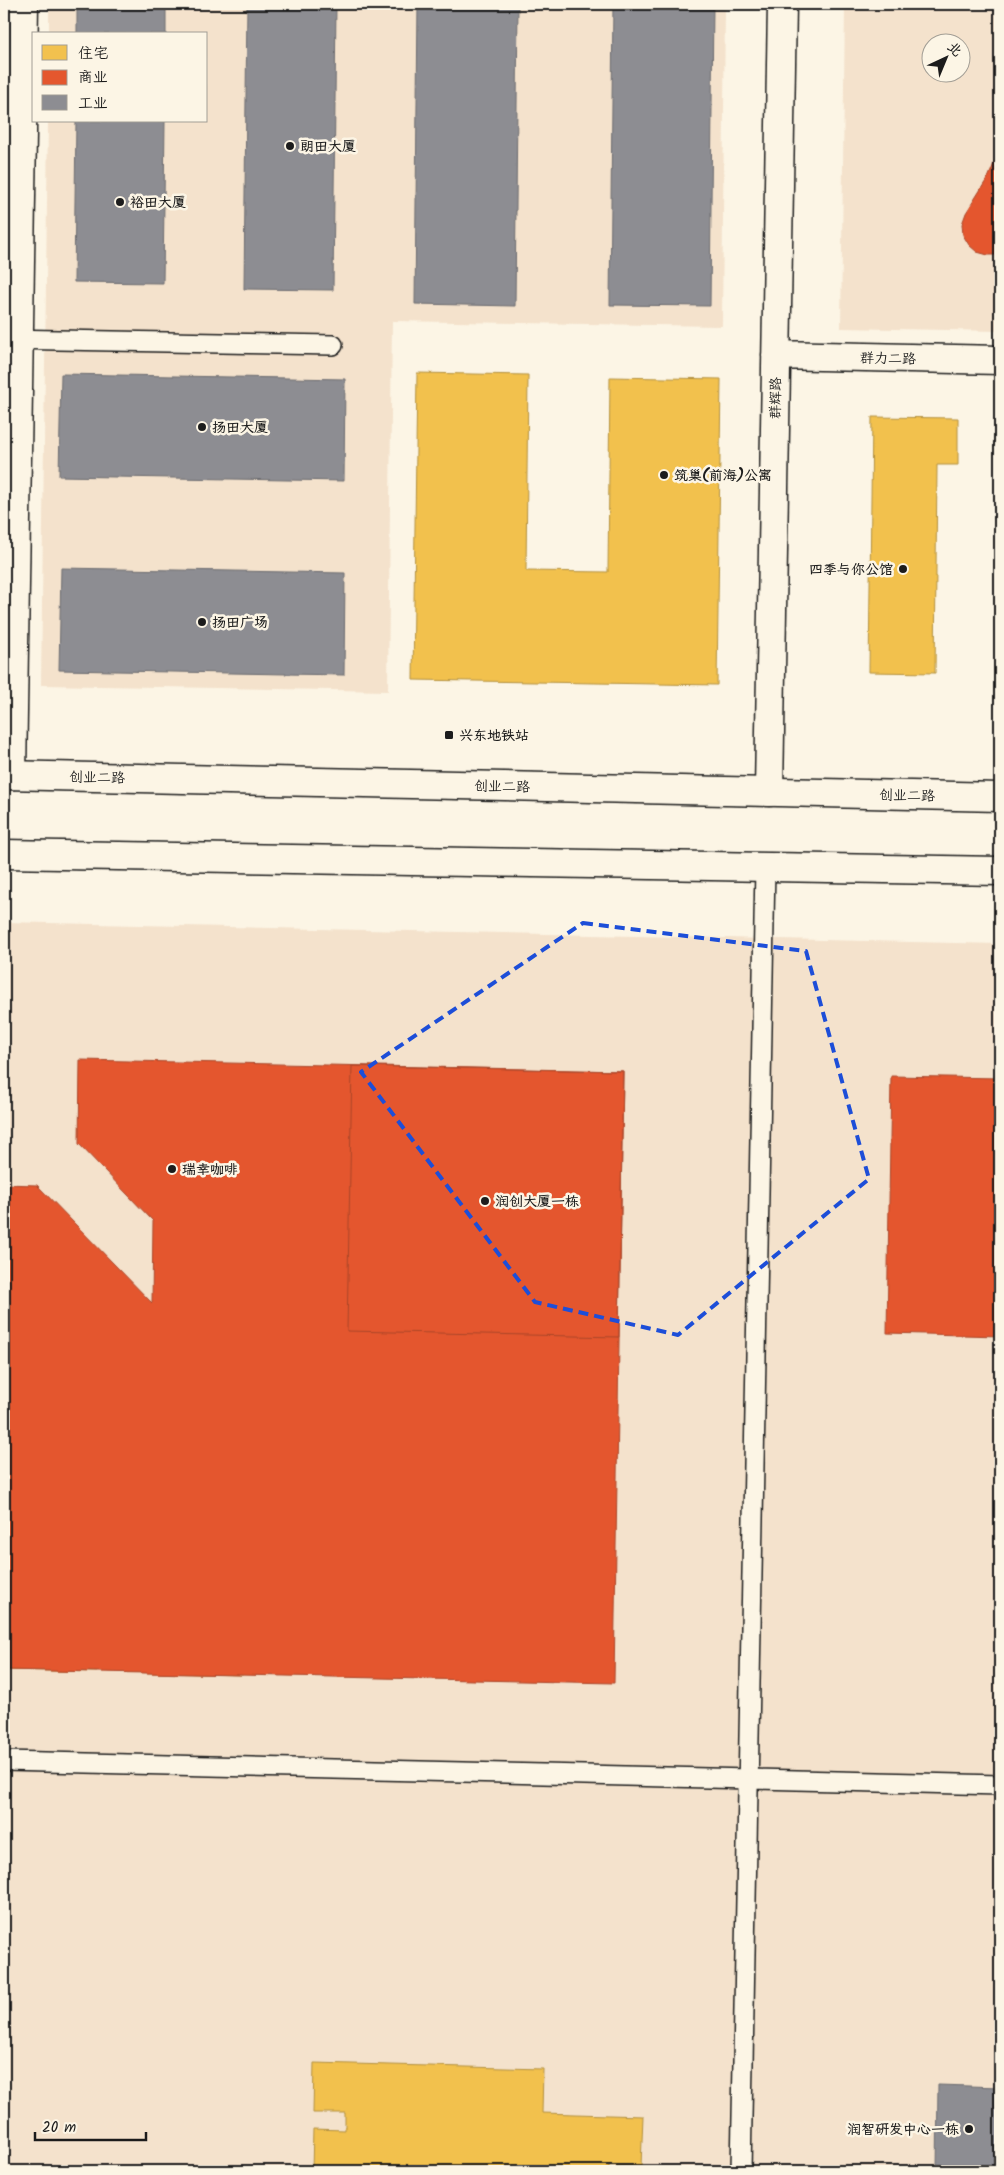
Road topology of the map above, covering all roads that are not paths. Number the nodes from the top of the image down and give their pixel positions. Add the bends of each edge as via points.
1 (24, 4) edge
2 (782, 4) edge
3 (11, 339) edge
4 (333, 345) dead end
5 (776, 356) junction
6 (1000, 360) edge
7 (8, 775) edge
8 (769, 792) junction
9 (1000, 797) edge
10 (4, 854) edge
11 (765, 867) junction
12 (1000, 872) edge
13 (4, 1761) edge
14 (749, 1779) junction
15 (1000, 1785) edge
16 (742, 2171) edge

1 - 3 main road
2 - 5 main road, 群辉路
3 - 4 lane
3 - 7 main road
5 - 6 main road, 群力二路
5 - 8 main road, 群辉路
7 - 8 main road, 创业二路
8 - 9 main road, 创业二路
10 - 11 main road
11 - 12 main road
11 - 14 lane
13 - 14 lane
14 - 15 lane
14 - 16 lane

